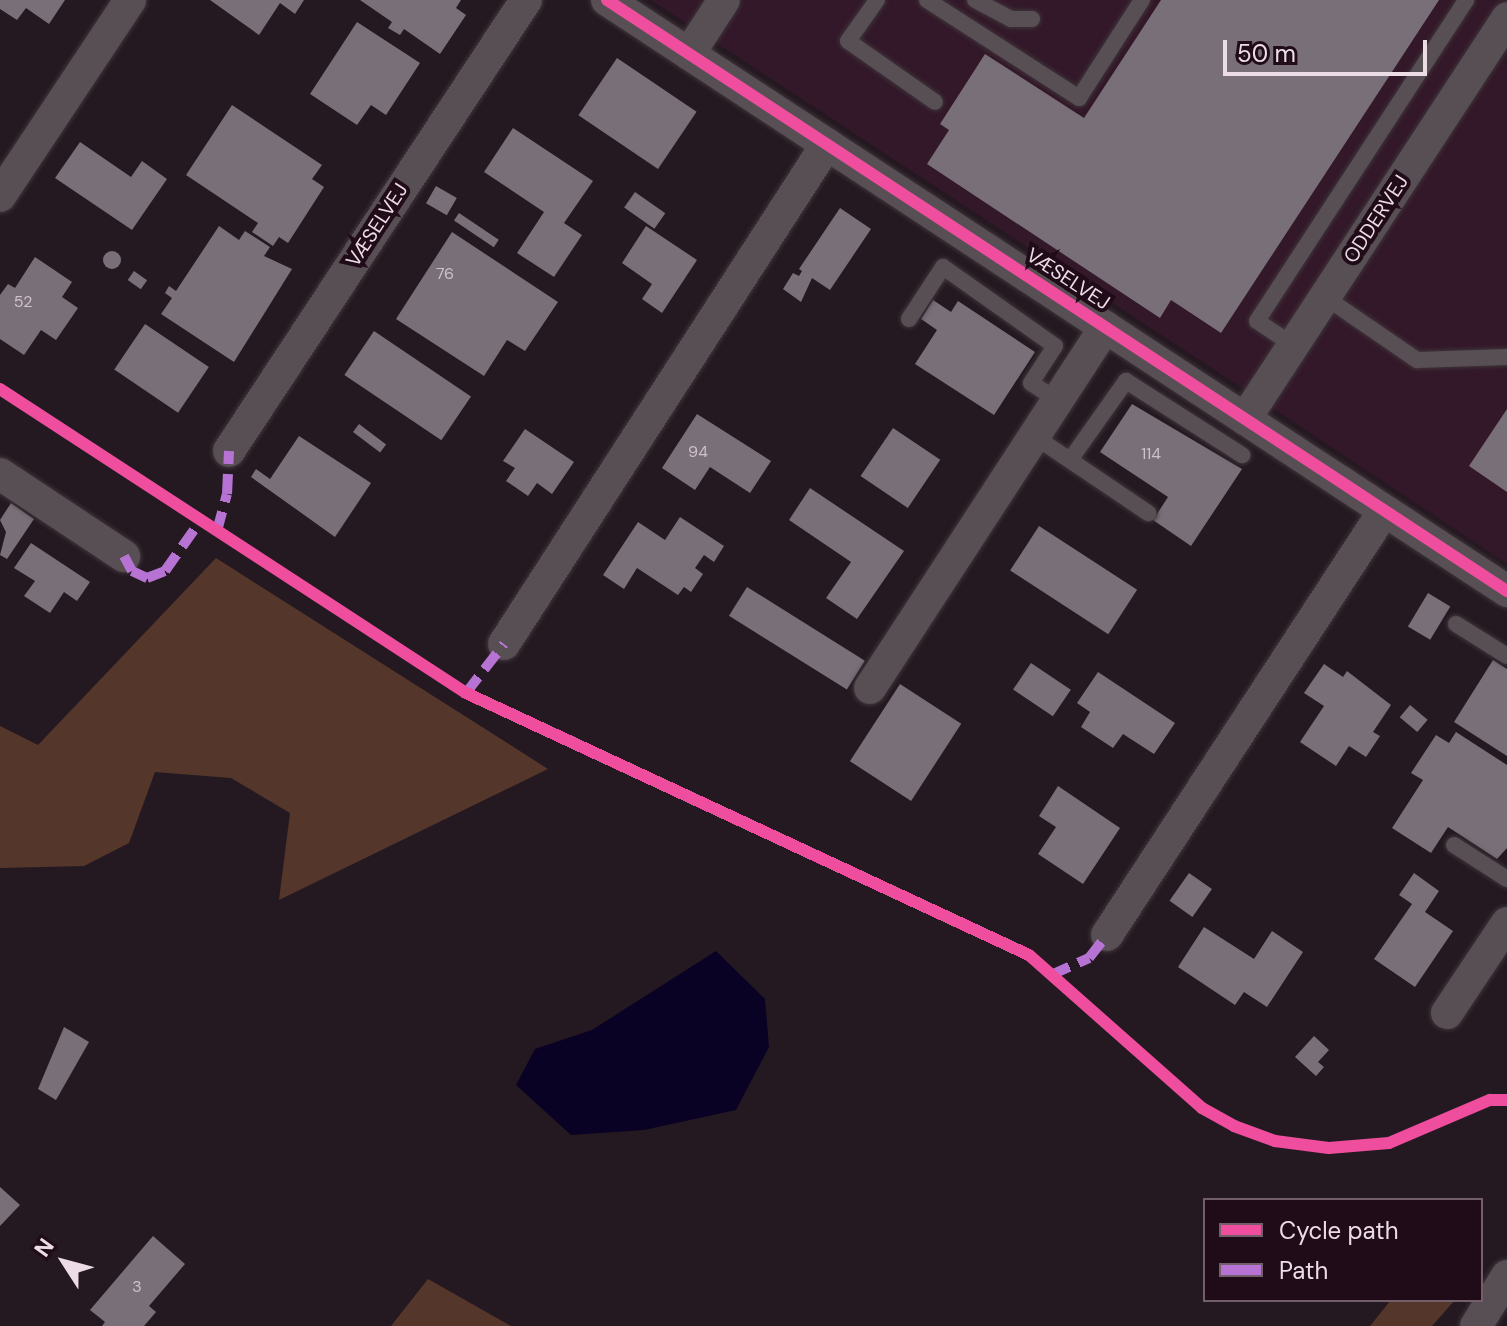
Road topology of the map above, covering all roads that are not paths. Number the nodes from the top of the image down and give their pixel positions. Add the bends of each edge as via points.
1 (130, 0) edge
2 (526, 0) edge
3 (607, 0) edge
4 (724, 0) edge
5 (877, 0) edge
6 (927, 0) edge
7 (975, 0) edge
8 (1142, 0) edge
9 (1466, 0) edge
10 (1507, 18) edge
11 (1032, 19) dead end
12 (689, 54) junction
13 (935, 102) dead end
14 (827, 144) junction
15 (0, 196) edge
16 (1325, 297) junction
17 (909, 319) dead end
18 (1105, 327) junction
19 (1293, 345) junction
20 (1507, 357) edge
21 (1057, 400) junction
22 (1245, 419) junction
23 (1034, 436) junction
24 (229, 451) dead end
25 (1242, 455) dead end
26 (1070, 460) junction
27 (0, 474) edge
28 (1384, 511) junction
29 (1148, 513) dead end
30 (124, 556) dead end
31 (1507, 591) edge
32 (1456, 624) dead end
33 (504, 644) dead end
34 (1507, 656) edge
35 (870, 688) dead end
36 (1454, 845) dead end
37 (1507, 879) edge
38 (1507, 923) edge
39 (1107, 935) dead end
40 (1447, 1013) dead end
41 (1507, 1276) edge
42 (1476, 1326) edge

1 - 15 street
2 - 24 street, VÆSELVEJ
3 - 12 street, VÆSELVEJ
4 - 12 street
5 - 13 lane via 848,41
6 - 8 lane via 1079,98
7 - 11 lane via 1011,19
9 - 19 lane via 1257,321
10 - 16 street, ODDERVEJ
12 - 14 street, VÆSELVEJ
14 - 18 street, VÆSELVEJ
14 - 33 street
16 - 19 street, ODDERVEJ
16 - 20 lane via 1417,360
17 - 21 lane via 943,267 1055,346 1031,383
18 - 21 street, VÆSELVEJ
18 - 22 street, VÆSELVEJ
19 - 22 street, ODDERVEJ
21 - 23 street, VÆSELVEJ
22 - 28 street, VÆSELVEJ
23 - 26 lane
23 - 35 street, VÆSELVEJ
25 - 26 lane via 1126,381
26 - 29 lane
27 - 30 street
28 - 31 street, VÆSELVEJ
28 - 39 street
32 - 34 lane
36 - 37 lane
38 - 40 street
41 - 42 street

